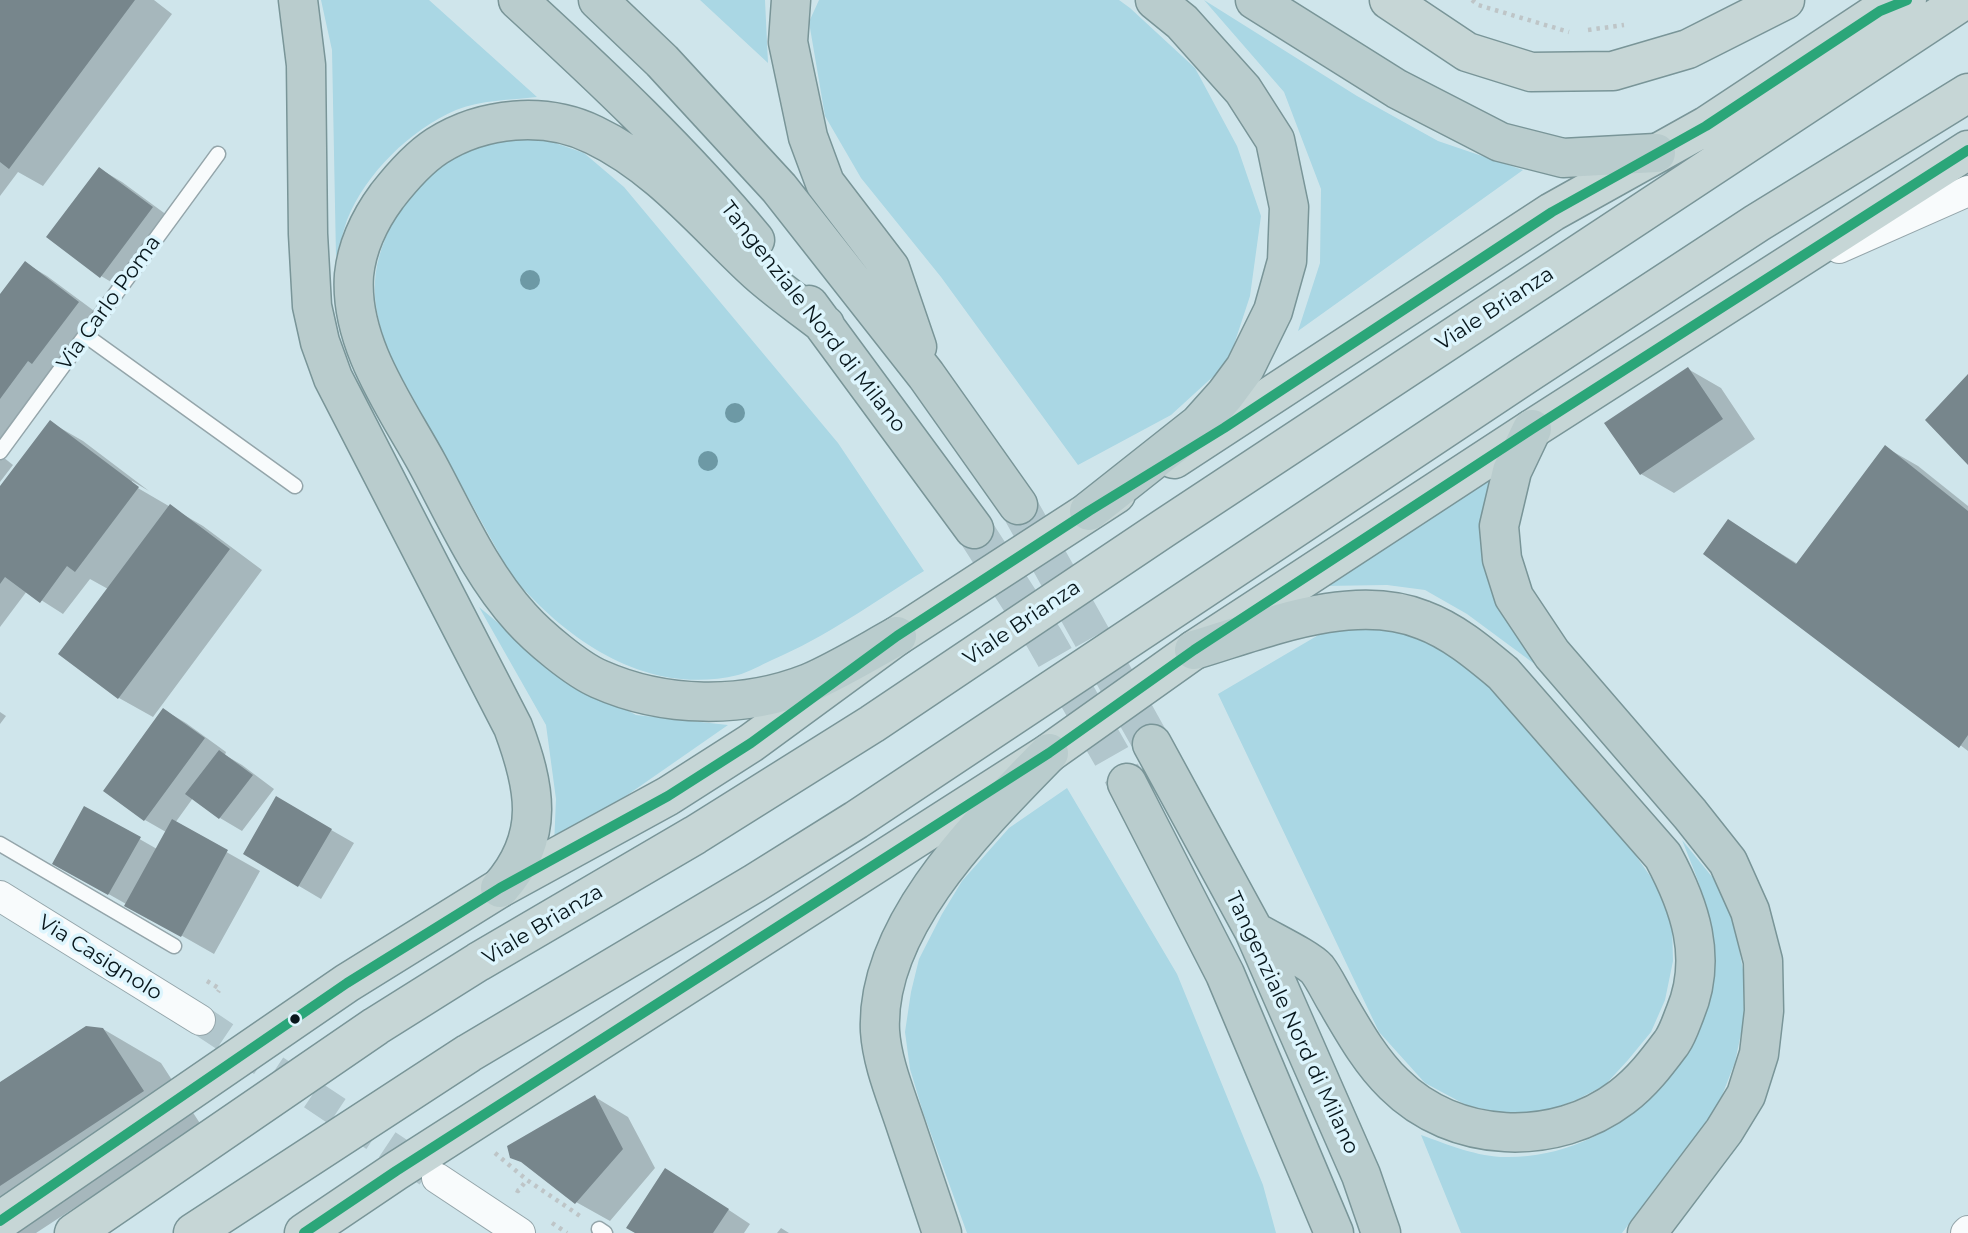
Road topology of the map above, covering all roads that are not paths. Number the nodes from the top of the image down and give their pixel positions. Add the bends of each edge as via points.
1 (298, 0) edge
2 (518, 0) edge
3 (598, 0) edge
4 (791, 0) edge
5 (1155, 0) edge
6 (1255, 0) edge
7 (1389, 0) edge
8 (1785, 0) edge
9 (1907, 0) edge
10 (1964, 0) edge
11 (1968, 93) edge
12 (1968, 150) edge
13 (1656, 153) junction
14 (218, 154) dead end
15 (1968, 191) edge
16 (1794, 260) junction
17 (825, 326) junction
18 (85, 335) junction
19 (926, 375) junction
20 (1532, 429) junction
21 (0, 452) edge
22 (295, 486) dead end
23 (1018, 505) tunnel mouth
24 (1089, 511) junction
25 (974, 528) tunnel mouth
26 (897, 636) junction
27 (1194, 650) junction
28 (1152, 744) tunnel mouth
29 (1049, 752) junction
30 (1127, 783) tunnel mouth
31 (0, 844) edge
32 (500, 888) junction
33 (0, 896) edge
34 (1254, 931) junction
35 (174, 946) dead end
36 (208, 1008) tunnel mouth
37 (437, 1178) tunnel mouth
38 (1319, 1196) junction
39 (0, 1221) edge
40 (74, 1233) edge
41 (193, 1233) edge
42 (304, 1233) edge
43 (520, 1233) edge
44 (942, 1233) edge
45 (1318, 1233) edge
46 (1334, 1233) edge
47 (1381, 1233) edge
48 (1647, 1233) edge

1 - 32 highway via 306,65 312,306 320,342 333,378 513,727 525,760 533,821 515,871
2 - 17 highway, Tangenziale Nord di Milano via 621,95 719,197
3 - 19 highway via 662,61 779,188
4 - 19 highway via 788,42 808,137 825,183 890,268
5 - 24 highway via 1182,22 1243,89 1275,140 1289,207 1287,261 1273,311 1245,368 1225,395 1199,424
6 - 13 highway via 1397,89 1500,142 1563,158
7 - 8 highway via 1467,52 1531,72 1613,71 1688,48
9 - 13 highway via 1880,11 1706,126
10 - 40 highway, Viale Brianza via 872,724 376,1026
11 - 41 highway via 1559,352 856,820 469,1052
12 - 16 highway
13 - 24 highway via 1552,212 1224,428
14 - 18 lane, Via Carlo Poma
15 - 16 street via 1843,247
16 - 20 highway
17 - 25 highway, Tangenziale Nord di Milano
17 - 26 highway via 756,271 640,163 593,134 547,121 510,120 475,128 436,146 402,176 377,209 362,238 354,275 357,314 369,356 494,583 521,618 596,678 640,694 692,702 741,700 809,682
18 - 21 lane, Via Carlo Poma
18 - 22 lane
19 - 23 highway
20 - 27 highway
20 - 48 highway via 1512,471 1499,526 1502,559 1514,597 1552,653 1728,862 1750,911 1763,961 1762,1032 1746,1096
24 - 26 highway
26 - 32 highway via 751,743 668,796
27 - 29 highway
27 - 34 highway via 1349,610 1403,613 1447,632 1503,673 1663,856 1690,913 1697,964 1691,999 1676,1036 1646,1077 1590,1116 1558,1128 1518,1134 1471,1128 1427,1111 1393,1084 1316,968
28 - 34 highway, Tangenziale Nord di Milano
29 - 42 highway
29 - 44 highway via 944,869 891,960 880,1004 888,1073
30 - 38 highway, Tangenziale Nord di Milano via 1225,974
31 - 35 lane
32 - 39 highway via 347,983
33 - 36 street, Via Casignolo
34 - 47 highway, Tangenziale Nord di Milano via 1361,1175
37 - 43 street
38 - 45 highway
38 - 46 highway, Tangenziale Nord di Milano

